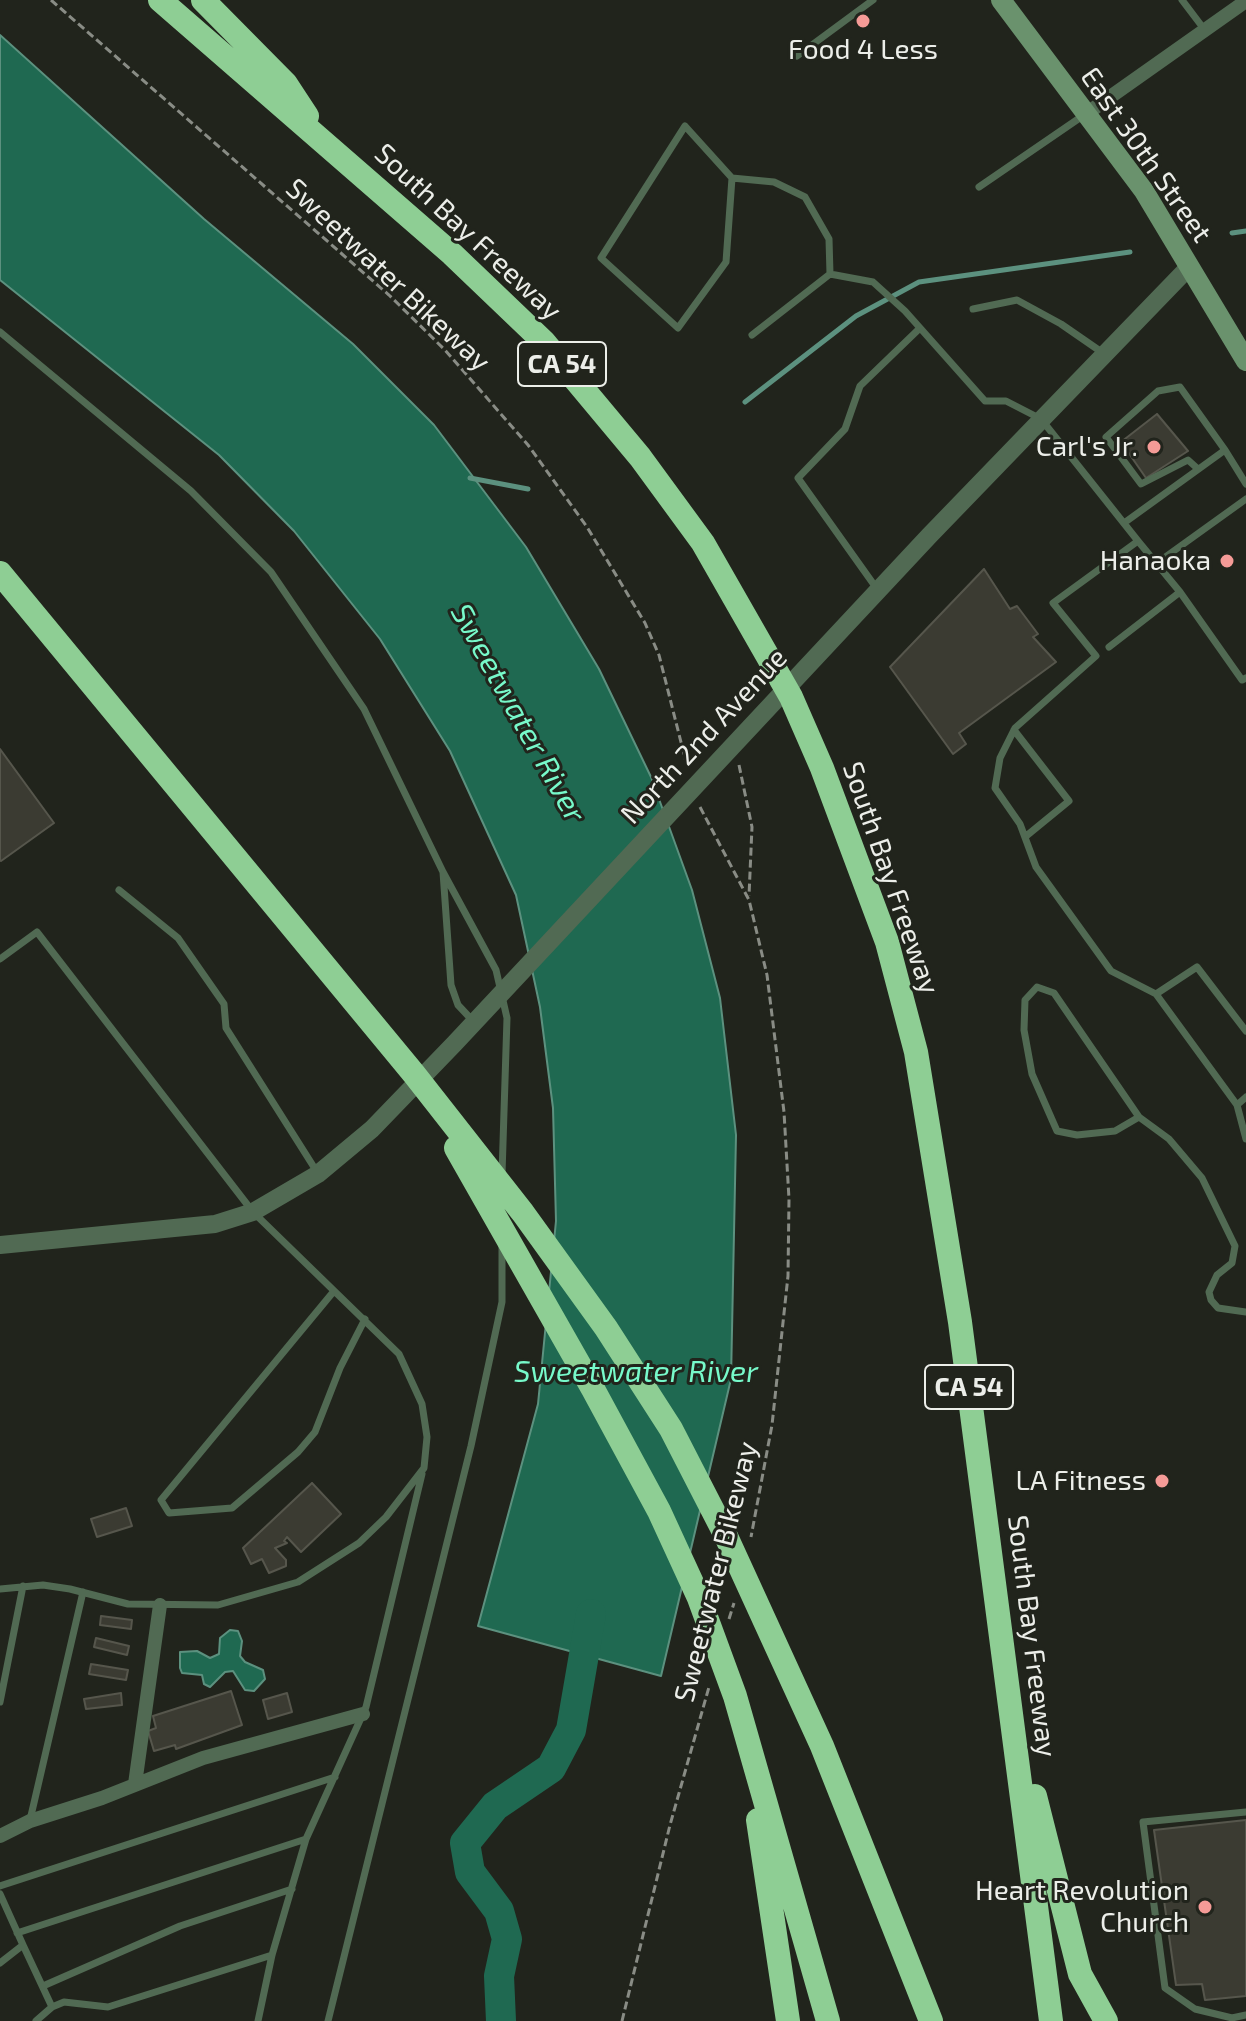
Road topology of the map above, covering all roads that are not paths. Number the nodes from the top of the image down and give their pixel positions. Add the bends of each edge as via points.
1 (160, 0) edge
2 (203, 0) edge
3 (873, 0) edge
4 (1001, 0) edge
5 (1182, 0) edge
6 (1246, 1) edge
7 (1206, 31) junction
8 (797, 56) dead end
9 (1086, 114) junction
10 (327, 144) junction
11 (732, 178) junction
12 (979, 187) dead end
13 (1189, 267) junction
14 (830, 274) junction
15 (973, 309) dead end
16 (920, 328) junction
17 (0, 332) edge
18 (752, 335) dead end
19 (1238, 345) edge
20 (1105, 354) junction
21 (1041, 419) junction
22 (1225, 450) junction
23 (1198, 469) junction
24 (1246, 484) edge
25 (1246, 499) edge
26 (1124, 523) junction
27 (1138, 541) junction
28 (1157, 563) junction
29 (0, 573) edge
30 (878, 590) junction
31 (1180, 592) junction
32 (1109, 647) dead end
33 (1246, 678) edge
34 (1014, 730) junction
35 (1025, 837) junction
36 (443, 872) junction
37 (119, 890) dead end
38 (0, 959) edge
39 (1156, 994) junction
40 (474, 1022) junction
41 (1246, 1031) edge
42 (414, 1074) junction
43 (1246, 1097) edge
44 (1237, 1105) junction
45 (1139, 1117) junction
46 (1246, 1139) edge
47 (318, 1174) junction
48 (253, 1212) junction
49 (0, 1245) edge
50 (334, 1291) junction
51 (1246, 1312) edge
52 (365, 1319) junction
53 (424, 1468) junction
54 (23, 1586) junction
55 (0, 1589) edge
56 (83, 1592) junction
57 (160, 1605) junction
58 (1009, 1692) junction
59 (0, 1702) edge
60 (363, 1714) junction
61 (749, 1746) junction
62 (335, 1777) junction
63 (135, 1784) junction
64 (1246, 1812) edge
65 (30, 1821) junction
66 (0, 1836) edge
67 (306, 1839) junction
68 (0, 1886) edge
69 (292, 1889) junction
70 (0, 1894) edge
71 (3, 1908) edge
72 (17, 1933) junction
73 (23, 1945) junction
74 (272, 1955) junction
75 (0, 1963) edge
76 (43, 1986) junction
77 (52, 2007) junction
78 (1246, 2015) edge
79 (36, 2021) edge
80 (258, 2021) edge
81 (328, 2021) edge
82 (788, 2021) edge
83 (828, 2021) edge
84 (931, 2021) edge
85 (1051, 2021) edge
86 (1106, 2021) edge

1 - 10 highway, South Bay Freeway / CA 54
2 - 10 highway via 286,84
3 - 8 lane
4 - 9 main road, East 30th Street
5 - 7 lane
6 - 7 street
7 - 9 street
9 - 12 lane
9 - 13 main road, East 30th Street via 1144,191
10 - 58 highway, South Bay Freeway / CA 54 via 544,342 703,543 791,697 887,942 916,1052 960,1322
11 - 11 lane via 685,126 601,258 678,328 726,262
11 - 14 lane via 774,182 805,197 829,239
13 - 19 main road, East 30th Street
13 - 20 street, North 2nd Avenue
14 - 16 lane via 873,282
14 - 18 lane
15 - 20 lane via 1017,300
16 - 21 lane via 985,401 1006,401
16 - 30 lane via 860,386 845,429 798,478
17 - 36 lane via 191,491 271,572 364,709
20 - 21 street, North 2nd Avenue
21 - 26 lane
21 - 30 street, North 2nd Avenue
22 - 23 lane
22 - 23 lane via 1180,387 1158,391 1106,437 1141,484 1188,460
22 - 24 lane
23 - 26 lane
25 - 28 lane
26 - 27 lane
27 - 28 lane
27 - 34 lane via 1053,603 1096,656
28 - 31 lane
29 - 42 highway
30 - 40 street, North 2nd Avenue
31 - 32 lane
31 - 33 lane via 1242,680
34 - 35 lane via 1000,758 995,788
34 - 35 lane via 1069,801
35 - 39 lane via 1036,867 1111,971
36 - 40 lane via 451,985 458,1005
36 - 81 lane via 496,970 507,1018 502,1302
37 - 47 lane via 178,938 194,960 224,1004 226,1028
38 - 48 lane via 37,932
39 - 41 lane via 1197,967
39 - 44 lane
40 - 47 street, North 2nd Avenue via 372,1129
42 - 61 highway via 659,1511 699,1598
42 - 84 highway via 523,1213 671,1429 746,1601 822,1746
43 - 44 lane
44 - 46 lane
45 - 45 lane via 1054,993 1037,987 1025,1000 1024,1030 1032,1074 1057,1131 1115,1131
45 - 51 lane via 1169,1139 1202,1178 1235,1246 1232,1263 1217,1275 1209,1292 1211,1300 1218,1308
47 - 48 street, North 2nd Avenue
48 - 49 street, North 2nd Avenue via 188,1229
48 - 50 lane
50 - 52 lane
50 - 52 lane via 161,1500 169,1513 232,1508 298,1452 315,1432
52 - 53 lane via 399,1354 415,1383 427,1437
53 - 57 lane via 359,1543 298,1582 218,1605
53 - 60 lane
54 - 55 lane
54 - 56 lane
54 - 59 lane
56 - 57 lane via 128,1604
56 - 65 lane
57 - 63 street
58 - 85 highway, South Bay Freeway / CA 54
58 - 86 highway via 1080,1974
60 - 62 lane
60 - 63 street via 203,1758
61 - 82 highway
61 - 83 highway
62 - 67 lane
62 - 68 lane
63 - 65 street
64 - 78 lane via 1143,1822 1165,1988 1195,2009 1232,2018
65 - 66 street
67 - 69 lane
67 - 72 lane
69 - 74 lane
69 - 76 lane via 180,1926
70 - 71 lane
71 - 72 lane
72 - 73 lane
73 - 75 lane
73 - 76 lane
74 - 77 lane via 108,2007 64,2002
74 - 80 lane
76 - 77 lane
77 - 79 lane

